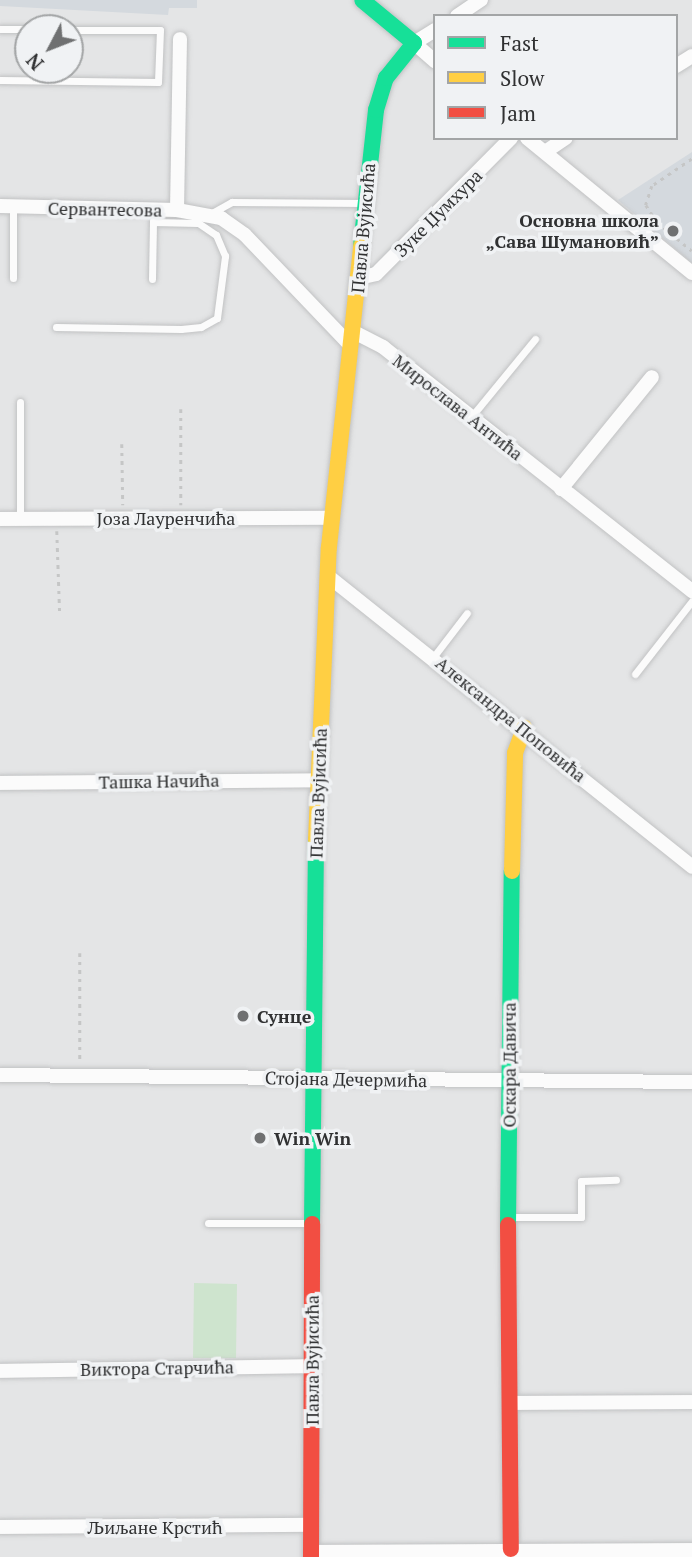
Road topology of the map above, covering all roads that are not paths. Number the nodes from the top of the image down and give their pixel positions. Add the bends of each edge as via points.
1 (362, 0) edge
2 (481, 0) edge
3 (460, 14) edge
4 (84, 30) edge
5 (433, 31) edge
6 (180, 38) dead end
7 (414, 43) junction
8 (433, 59) edge
9 (84, 81) edge
10 (509, 140) edge
11 (530, 140) edge
12 (563, 140) edge
13 (545, 152) junction
14 (366, 203) junction
15 (6, 206) edge
16 (177, 210) junction
17 (209, 214) junction
18 (153, 216) junction
19 (692, 273) edge
20 (13, 278) dead end
21 (359, 278) junction
22 (152, 279) dead end
23 (56, 327) dead end
24 (351, 338) junction
25 (535, 338) dead end
26 (652, 377) dead end
27 (20, 402) dead end
28 (471, 417) junction
29 (561, 489) junction
30 (332, 518) junction
31 (0, 519) edge
32 (20, 519) junction
33 (328, 576) junction
34 (692, 591) edge
35 (692, 601) edge
36 (467, 613) dead end
37 (434, 656) junction
38 (635, 674) dead end
39 (524, 728) junction
40 (318, 780) junction
41 (0, 783) edge
42 (692, 867) edge
43 (0, 1075) edge
44 (310, 1080) junction
45 (508, 1082) junction
46 (692, 1082) edge
47 (616, 1180) dead end
48 (512, 1217) junction
49 (208, 1223) dead end
50 (312, 1223) junction
51 (313, 1366) junction
52 (0, 1371) edge
53 (692, 1402) edge
54 (511, 1403) junction
55 (310, 1525) junction
56 (0, 1527) edge
57 (511, 1549) junction
58 (692, 1550) edge
59 (311, 1555) edge

1 - 7 street
2 - 3 street
4 - 9 lane via 160,30 158,82
5 - 7 street
6 - 16 street
7 - 8 street
7 - 14 street, Павла Вујисића via 382,88
10 - 21 street, Зуке Џумхура via 385,265 372,276
11 - 13 street
12 - 13 street
13 - 19 street
14 - 17 lane, Сервантесова via 232,202
14 - 21 street, Павла Вујисића
15 - 18 street, Сервантесова
15 - 20 lane
16 - 17 street, Сервантесова
16 - 18 street, Сервантесова
17 - 24 street, Сервантесова via 245,235
18 - 22 lane
18 - 23 lane via 198,223 216,235 225,256 217,318 201,327 181,329
21 - 24 street, Павла Вујисића
24 - 28 street, Мирослава Антића via 383,347
24 - 30 street, Павла Вујисића
25 - 28 lane
26 - 29 street
27 - 32 lane
28 - 29 street, Мирослава Антића
29 - 34 street, Мирослава Антића
30 - 32 street, Јоза Лауренчића
30 - 33 street, Павла Вујисића
31 - 32 street, Јоза Лауренчића
33 - 37 street, Александра Поповића
33 - 40 street, Павла Вујисића
35 - 38 lane
36 - 37 lane
37 - 39 street, Александра Поповића
39 - 42 street, Александра Поповића
39 - 45 street, Оскара Давича via 516,753
40 - 41 street, Ташка Начића
40 - 44 street, Павла Вујисића
43 - 44 street, Стојана Дечермића
44 - 45 street, Стојана Дечермића
44 - 50 street, Павла Вујисића
45 - 46 street, Стојана Дечермића
45 - 48 street, Оскара Давича
47 - 48 lane via 581,1181 581,1217
48 - 54 street, Оскара Давича
49 - 50 lane
50 - 51 street, Павла Вујисића
51 - 52 street, Виктора Старчића
51 - 55 street, Павла Вујисића
53 - 54 street
54 - 57 street, Оскара Давича
55 - 56 street, Љиљане Крстић
55 - 59 street, Павла Вујисића
57 - 58 street
57 - 59 street

